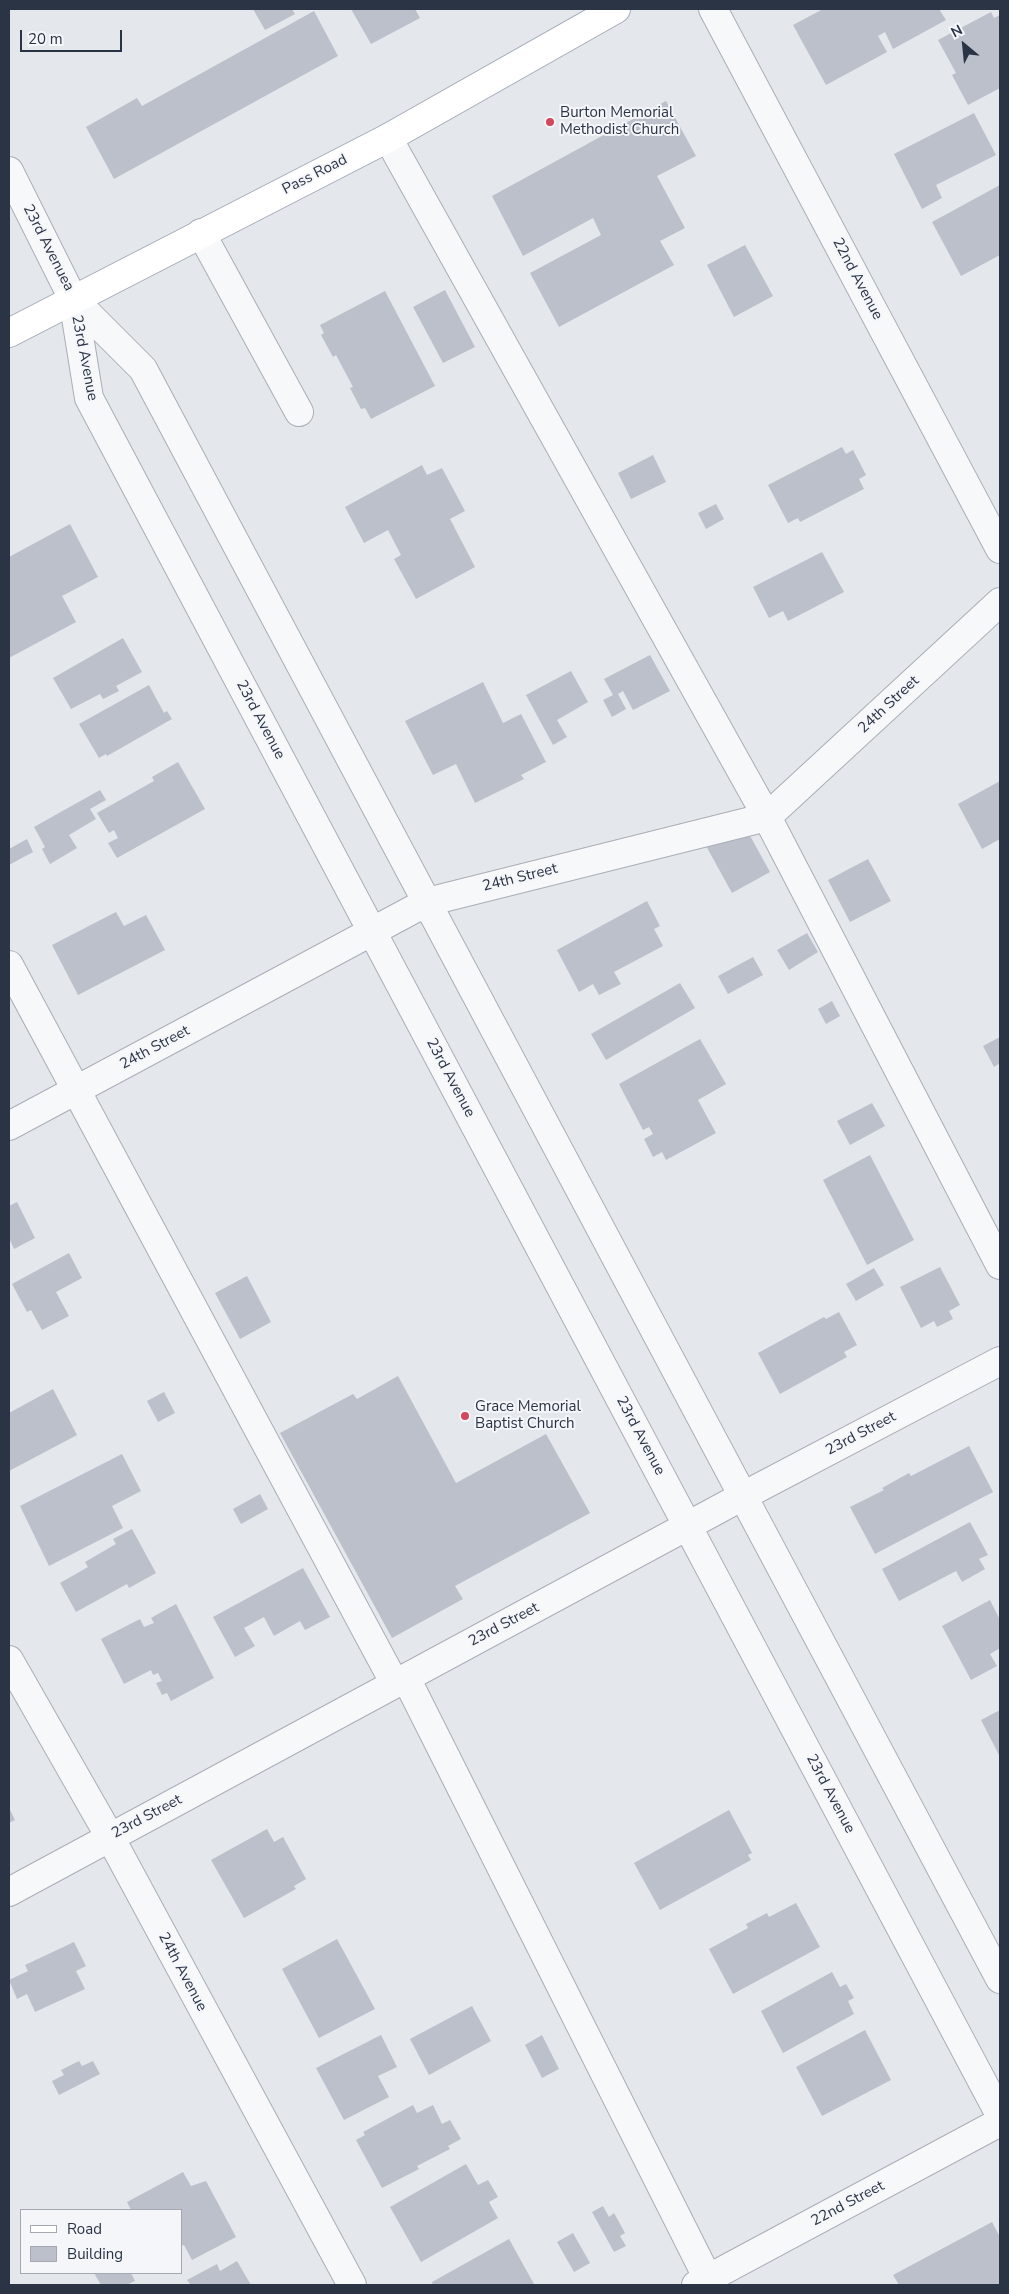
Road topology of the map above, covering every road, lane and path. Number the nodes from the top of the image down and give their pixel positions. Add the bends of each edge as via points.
1 (616, 9) edge
2 (713, 9) edge
3 (388, 138) junction
4 (9, 171) edge
5 (201, 233) junction
6 (74, 299) junction
7 (9, 333) edge
8 (299, 412) dead end
9 (1000, 549) edge
10 (1000, 602) edge
11 (767, 817) junction
12 (428, 902) junction
13 (373, 931) junction
14 (9, 965) edge
15 (77, 1089) junction
16 (9, 1126) edge
17 (1000, 1265) edge
18 (1000, 1360) edge
19 (744, 1496) junction
20 (688, 1526) junction
21 (9, 1660) edge
22 (401, 1681) junction
23 (110, 1837) junction
24 (9, 1892) edge
25 (1000, 1979) edge
26 (1000, 2115) edge
27 (1000, 2122) edge
28 (705, 2283) edge
29 (352, 2285) edge

1 - 3 main road, Pass Road
2 - 9 street, 22nd Avenue
3 - 5 main road, Pass Road
3 - 11 street
4 - 6 street, 23rd Avenuea
5 - 6 main road, Pass Road
5 - 8 street
6 - 7 main road, Pass Road
6 - 12 street, 23rd Avenue via 143,369
6 - 13 street, 23rd Avenue via 89,398
10 - 11 street, 24th Street
11 - 12 street, 24th Street
11 - 17 street
12 - 13 street, 24th Street
12 - 19 street, 23rd Avenue
13 - 15 street, 24th Street
13 - 20 street, 23rd Avenue
14 - 15 street
15 - 16 street, 24th Street
15 - 22 street
18 - 19 street, 23rd Street
19 - 20 street, 23rd Street
19 - 25 street, 23rd Avenue
20 - 22 street, 23rd Street
20 - 26 street, 23rd Avenue
21 - 23 street, 24th Avenue
22 - 23 street, 23rd Street
22 - 28 street
23 - 24 street, 23rd Street
23 - 29 street, 24th Avenue
27 - 28 street, 22nd Street

